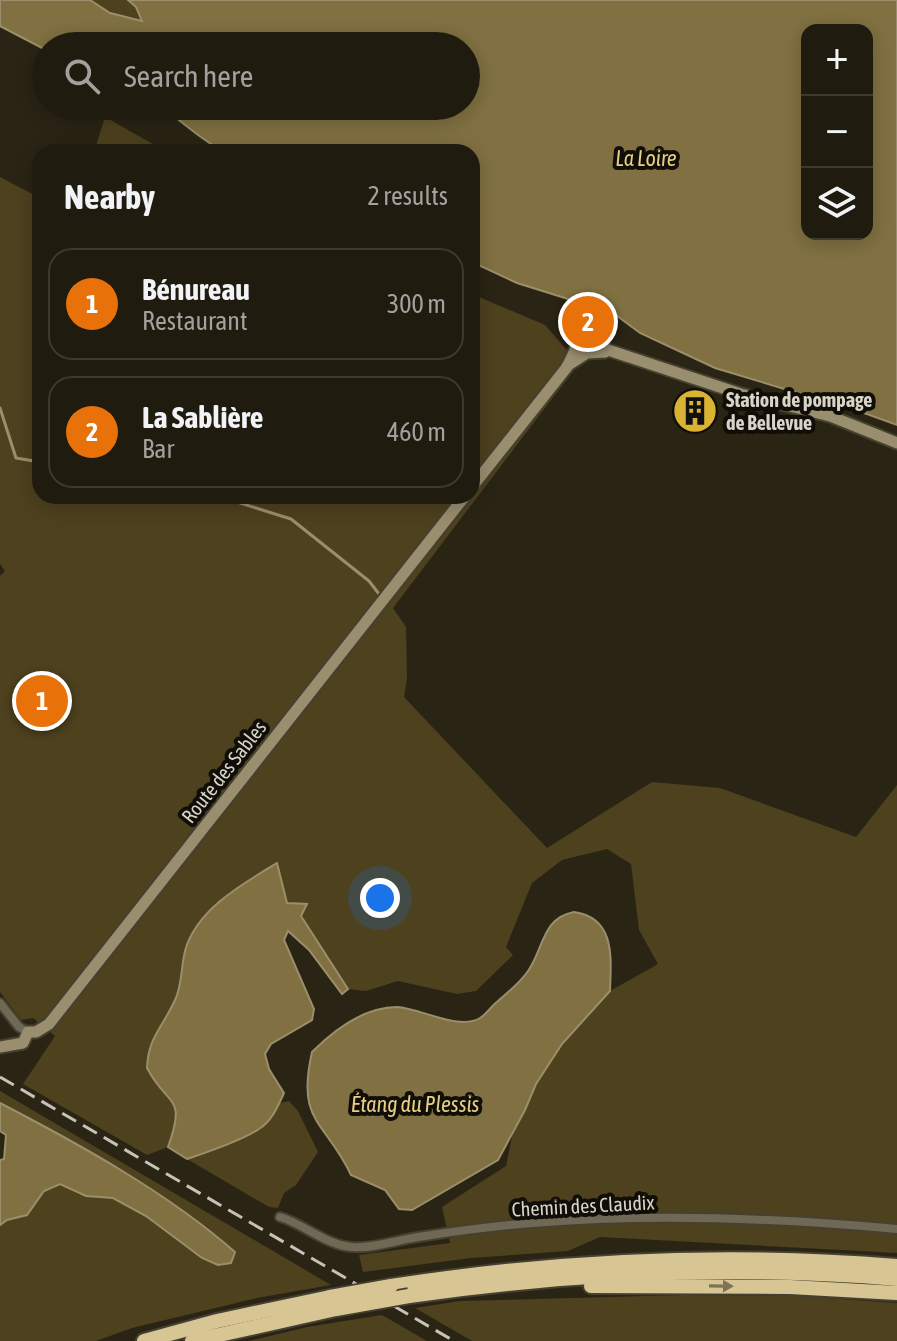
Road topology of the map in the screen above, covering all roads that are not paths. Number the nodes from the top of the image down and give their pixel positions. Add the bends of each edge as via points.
1 (897, 443) edge
2 (480, 477) edge
3 (459, 504) edge
4 (0, 1003) edge
5 (28, 1032) junction
6 (0, 1047) edge
7 (280, 1217) dead end
8 (897, 1229) edge
9 (897, 1266) edge
10 (562, 1279) junction
11 (897, 1279) edge
12 (897, 1293) edge
13 (333, 1303) junction
14 (144, 1341) edge
15 (192, 1341) edge

1 - 2 street via 807,408 741,394 611,351 583,350
3 - 5 street, Route des Sables via 49,1024
4 - 5 street
5 - 6 street, Route des Sables via 23,1043
7 - 8 street, Chemin des Claudix via 352,1247 475,1229 638,1218 763,1219
9 - 13 highway, bridge via 757,1259 632,1262 391,1286
10 - 11 highway via 726,1272
10 -> 12 highway via 568,1286
10 - 13 highway, bridge
13 - 14 highway via 217,1321
13 - 15 highway

